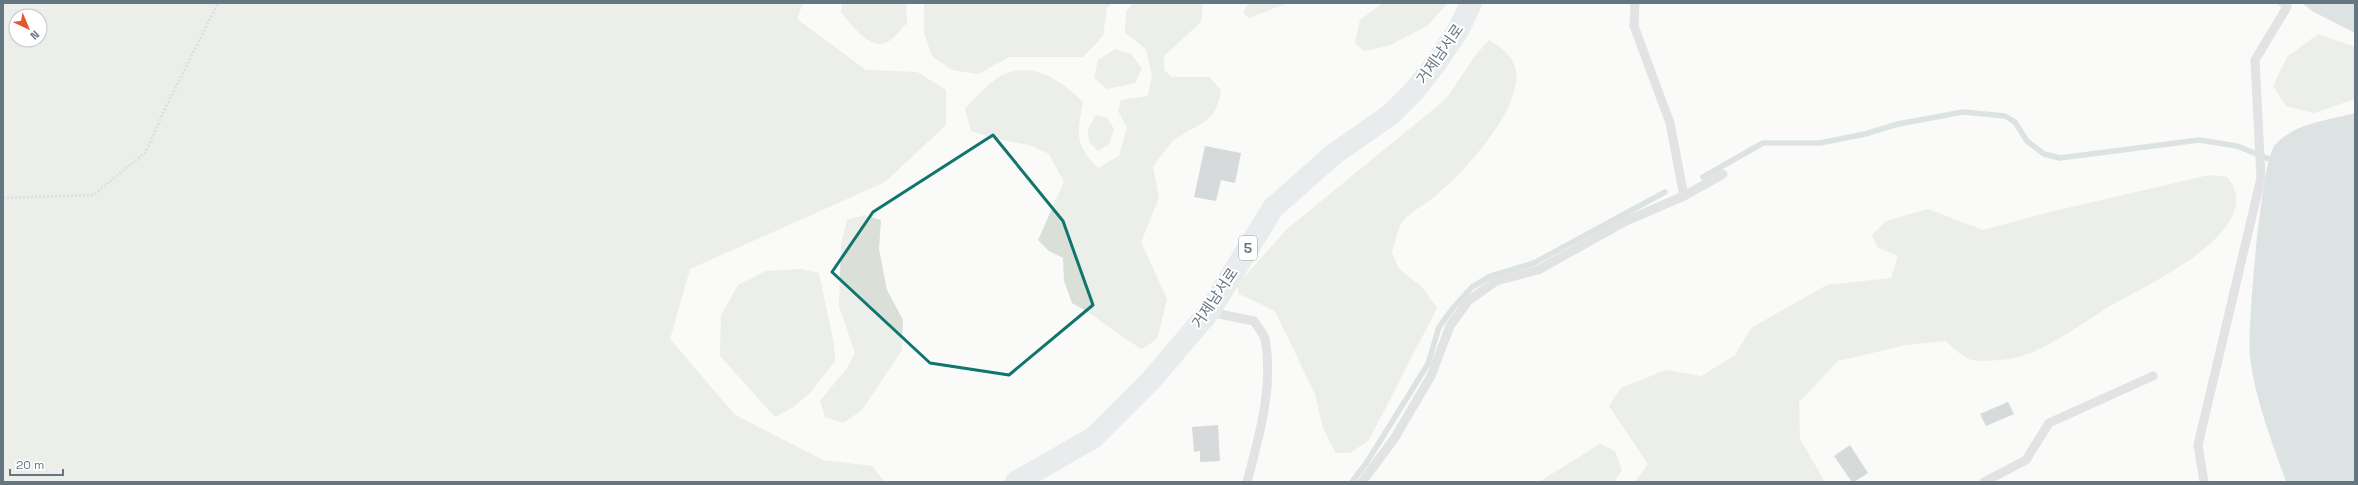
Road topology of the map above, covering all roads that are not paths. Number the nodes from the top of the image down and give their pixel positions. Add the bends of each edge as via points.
1 (1470, 3) edge
2 (1635, 3) edge
3 (2282, 3) edge
4 (1723, 174) dead end
5 (1684, 196) junction
6 (1209, 312) junction
7 (2153, 376) dead end
8 (1016, 482) edge
9 (1247, 482) edge
10 (1362, 482) edge
11 (1984, 482) edge
12 (2204, 482) edge

1 - 6 main road, 거제남서로 / 5 via 1460,29 1415,90 1390,115 1334,154 1273,208
2 - 5 lane via 1634,26 1670,123
3 - 12 lane via 2287,7 2255,60 2261,178 2198,445
4 - 5 lane
5 - 10 lane via 1626,221 1538,270 1496,281 1468,301 1450,326 1431,376 1394,439
6 - 8 main road, 거제남서로 / 5 via 1153,378 1093,438
6 - 9 lane via 1254,321 1265,338 1265,401
7 - 11 lane via 2050,423 2026,460

